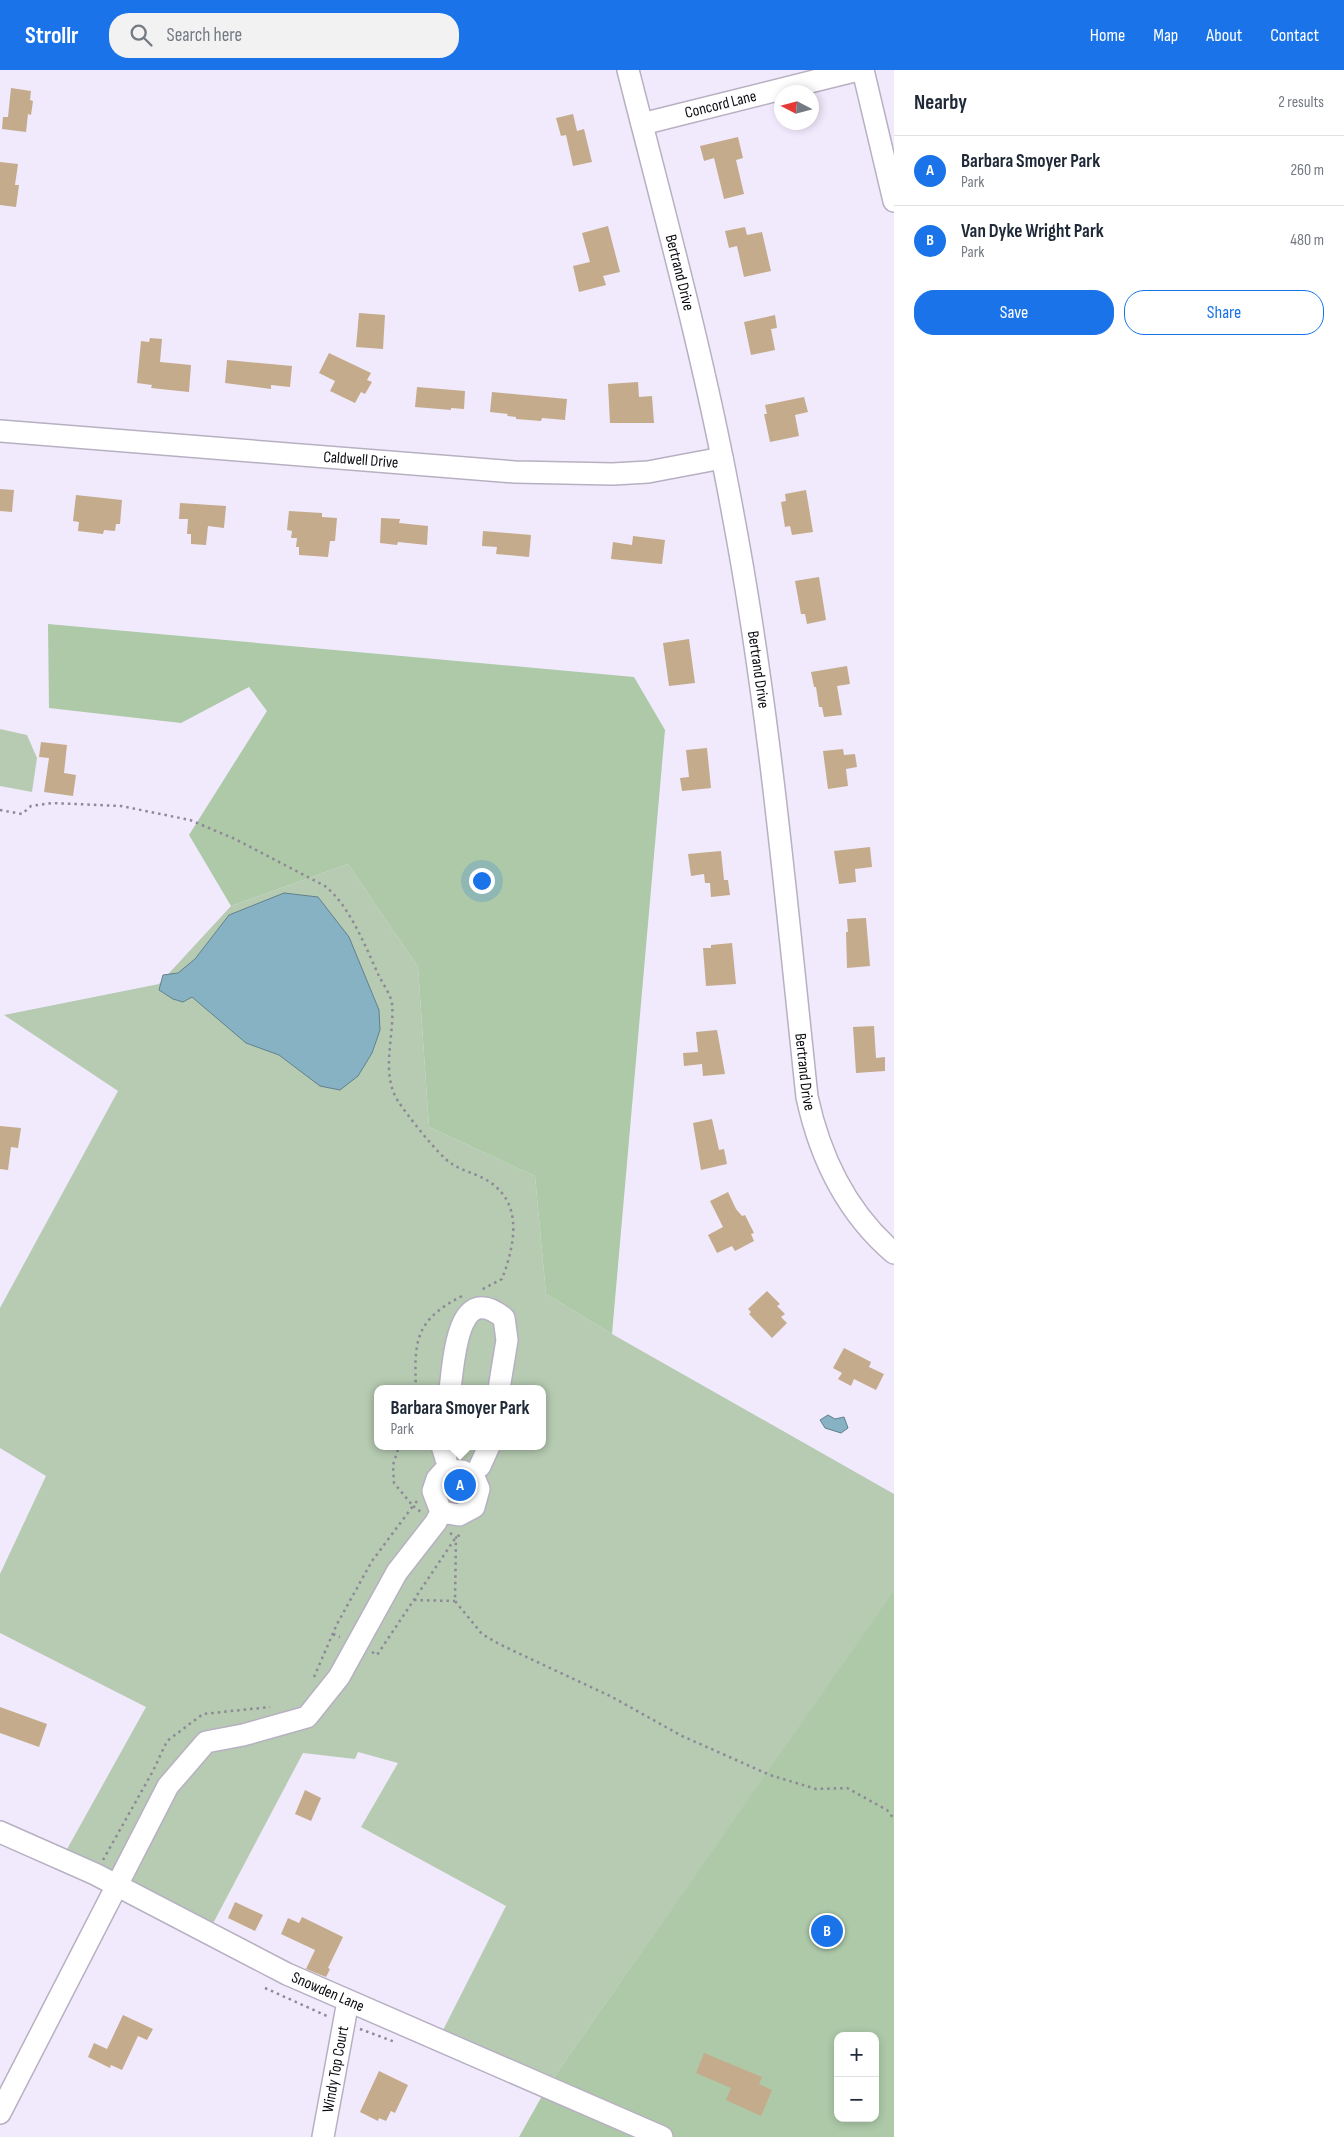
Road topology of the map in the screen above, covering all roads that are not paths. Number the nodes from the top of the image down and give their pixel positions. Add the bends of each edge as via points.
1 (628, 70) edge
2 (858, 70) edge
3 (862, 70) edge
4 (642, 124) junction
5 (894, 201) edge
6 (0, 431) edge
7 (722, 458) junction
8 (894, 1253) edge
9 (451, 1385) edge
10 (500, 1385) edge
11 (486, 1450) edge
12 (480, 1466) dead end
13 (439, 1517) road end
14 (0, 1832) edge
15 (117, 1885) junction
16 (348, 2001) junction
17 (0, 2113) edge
18 (322, 2137) edge
19 (662, 2137) edge

1 - 4 street, Bertrand Drive
2 - 4 street, Concord Lane
3 - 5 street
4 - 7 street, Bertrand Drive via 691,315
6 - 7 street, Caldwell Drive via 515,472 648,472
7 - 8 street, Bertrand Drive via 755,641 807,1097 813,1125 837,1184 878,1239
9 - 10 street via 460,1327 466,1316 478,1308 494,1310 504,1318 507,1340
11 - 12 street
13 - 15 street via 397,1572 339,1677 307,1717 206,1742 168,1786
14 - 15 street, Snowden Lane
15 - 16 street, Snowden Lane via 287,1974
15 - 17 street
16 - 18 street, Windy Top Court
16 - 19 street, Snowden Lane

